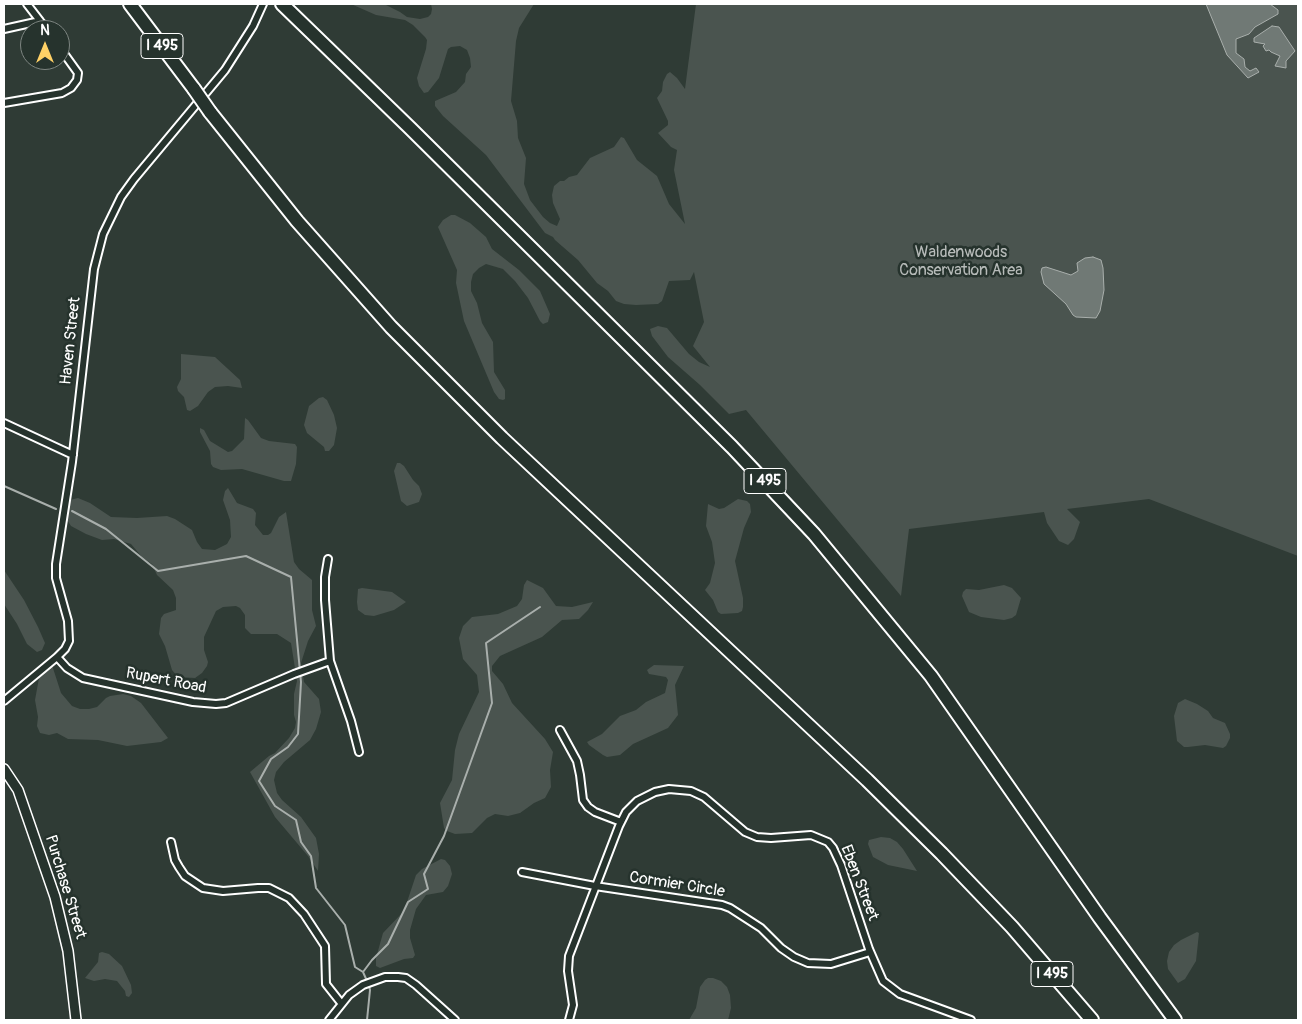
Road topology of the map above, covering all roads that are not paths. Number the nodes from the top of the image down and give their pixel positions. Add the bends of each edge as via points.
1 (27, 4) edge
2 (130, 4) edge
3 (263, 4) edge
4 (283, 4) edge
5 (40, 20) edge
6 (20, 26) edge
7 (4, 30) edge
8 (70, 62) edge
9 (4, 103) edge
10 (4, 423) edge
11 (73, 455) junction
12 (328, 559) dead end
13 (57, 657) junction
14 (330, 661) junction
15 (4, 701) edge
16 (560, 730) dead end
17 (359, 752) dead end
18 (4, 769) edge
19 (621, 822) junction
20 (171, 842) dead end
21 (522, 872) dead end
22 (595, 886) junction
23 (870, 952) junction
24 (341, 1003) junction
25 (76, 1020) edge
26 (329, 1020) edge
27 (455, 1020) edge
28 (569, 1020) edge
29 (971, 1020) edge
30 (1092, 1020) edge
31 (1174, 1020) edge

1 - 5 street
2 - 30 highway, I 495, bridge via 210,112 297,220 391,327 502,438 908,820 1012,927
3 - 11 street, Haven Street via 225,70 139,173 107,224 94,269
4 - 31 highway, I 495 via 732,447 814,534 930,676
6 - 7 street
8 - 9 street via 78,73 75,84 68,91
10 - 11 street
11 - 13 street, Haven Street via 56,564 69,636 65,649
12 - 14 street via 325,600
13 - 14 street, Rupert Road via 83,678 216,704 226,703
13 - 15 street, Haven Street
14 - 17 street
16 - 19 street via 577,761 583,800 595,812
18 - 25 main road, Purchase Street via 18,790 55,897 68,951
19 - 22 street, Eben Street
19 - 23 street, Eben Street via 637,800 662,789 676,788 704,797 745,832 757,837 804,834 824,839 833,848 841,865
20 - 24 street via 175,860 185,876 203,888 223,891 269,888 289,898 325,946 326,984
21 - 22 street, Cormier Circle
22 - 23 street, Cormier Circle via 722,905 761,928 794,957 808,963 832,964
22 - 28 street, Eben Street via 569,956 573,1005
23 - 29 street, Eben Street via 879,976 893,990 917,1002
24 - 26 street
24 - 27 street via 373,981 386,977 406,978

